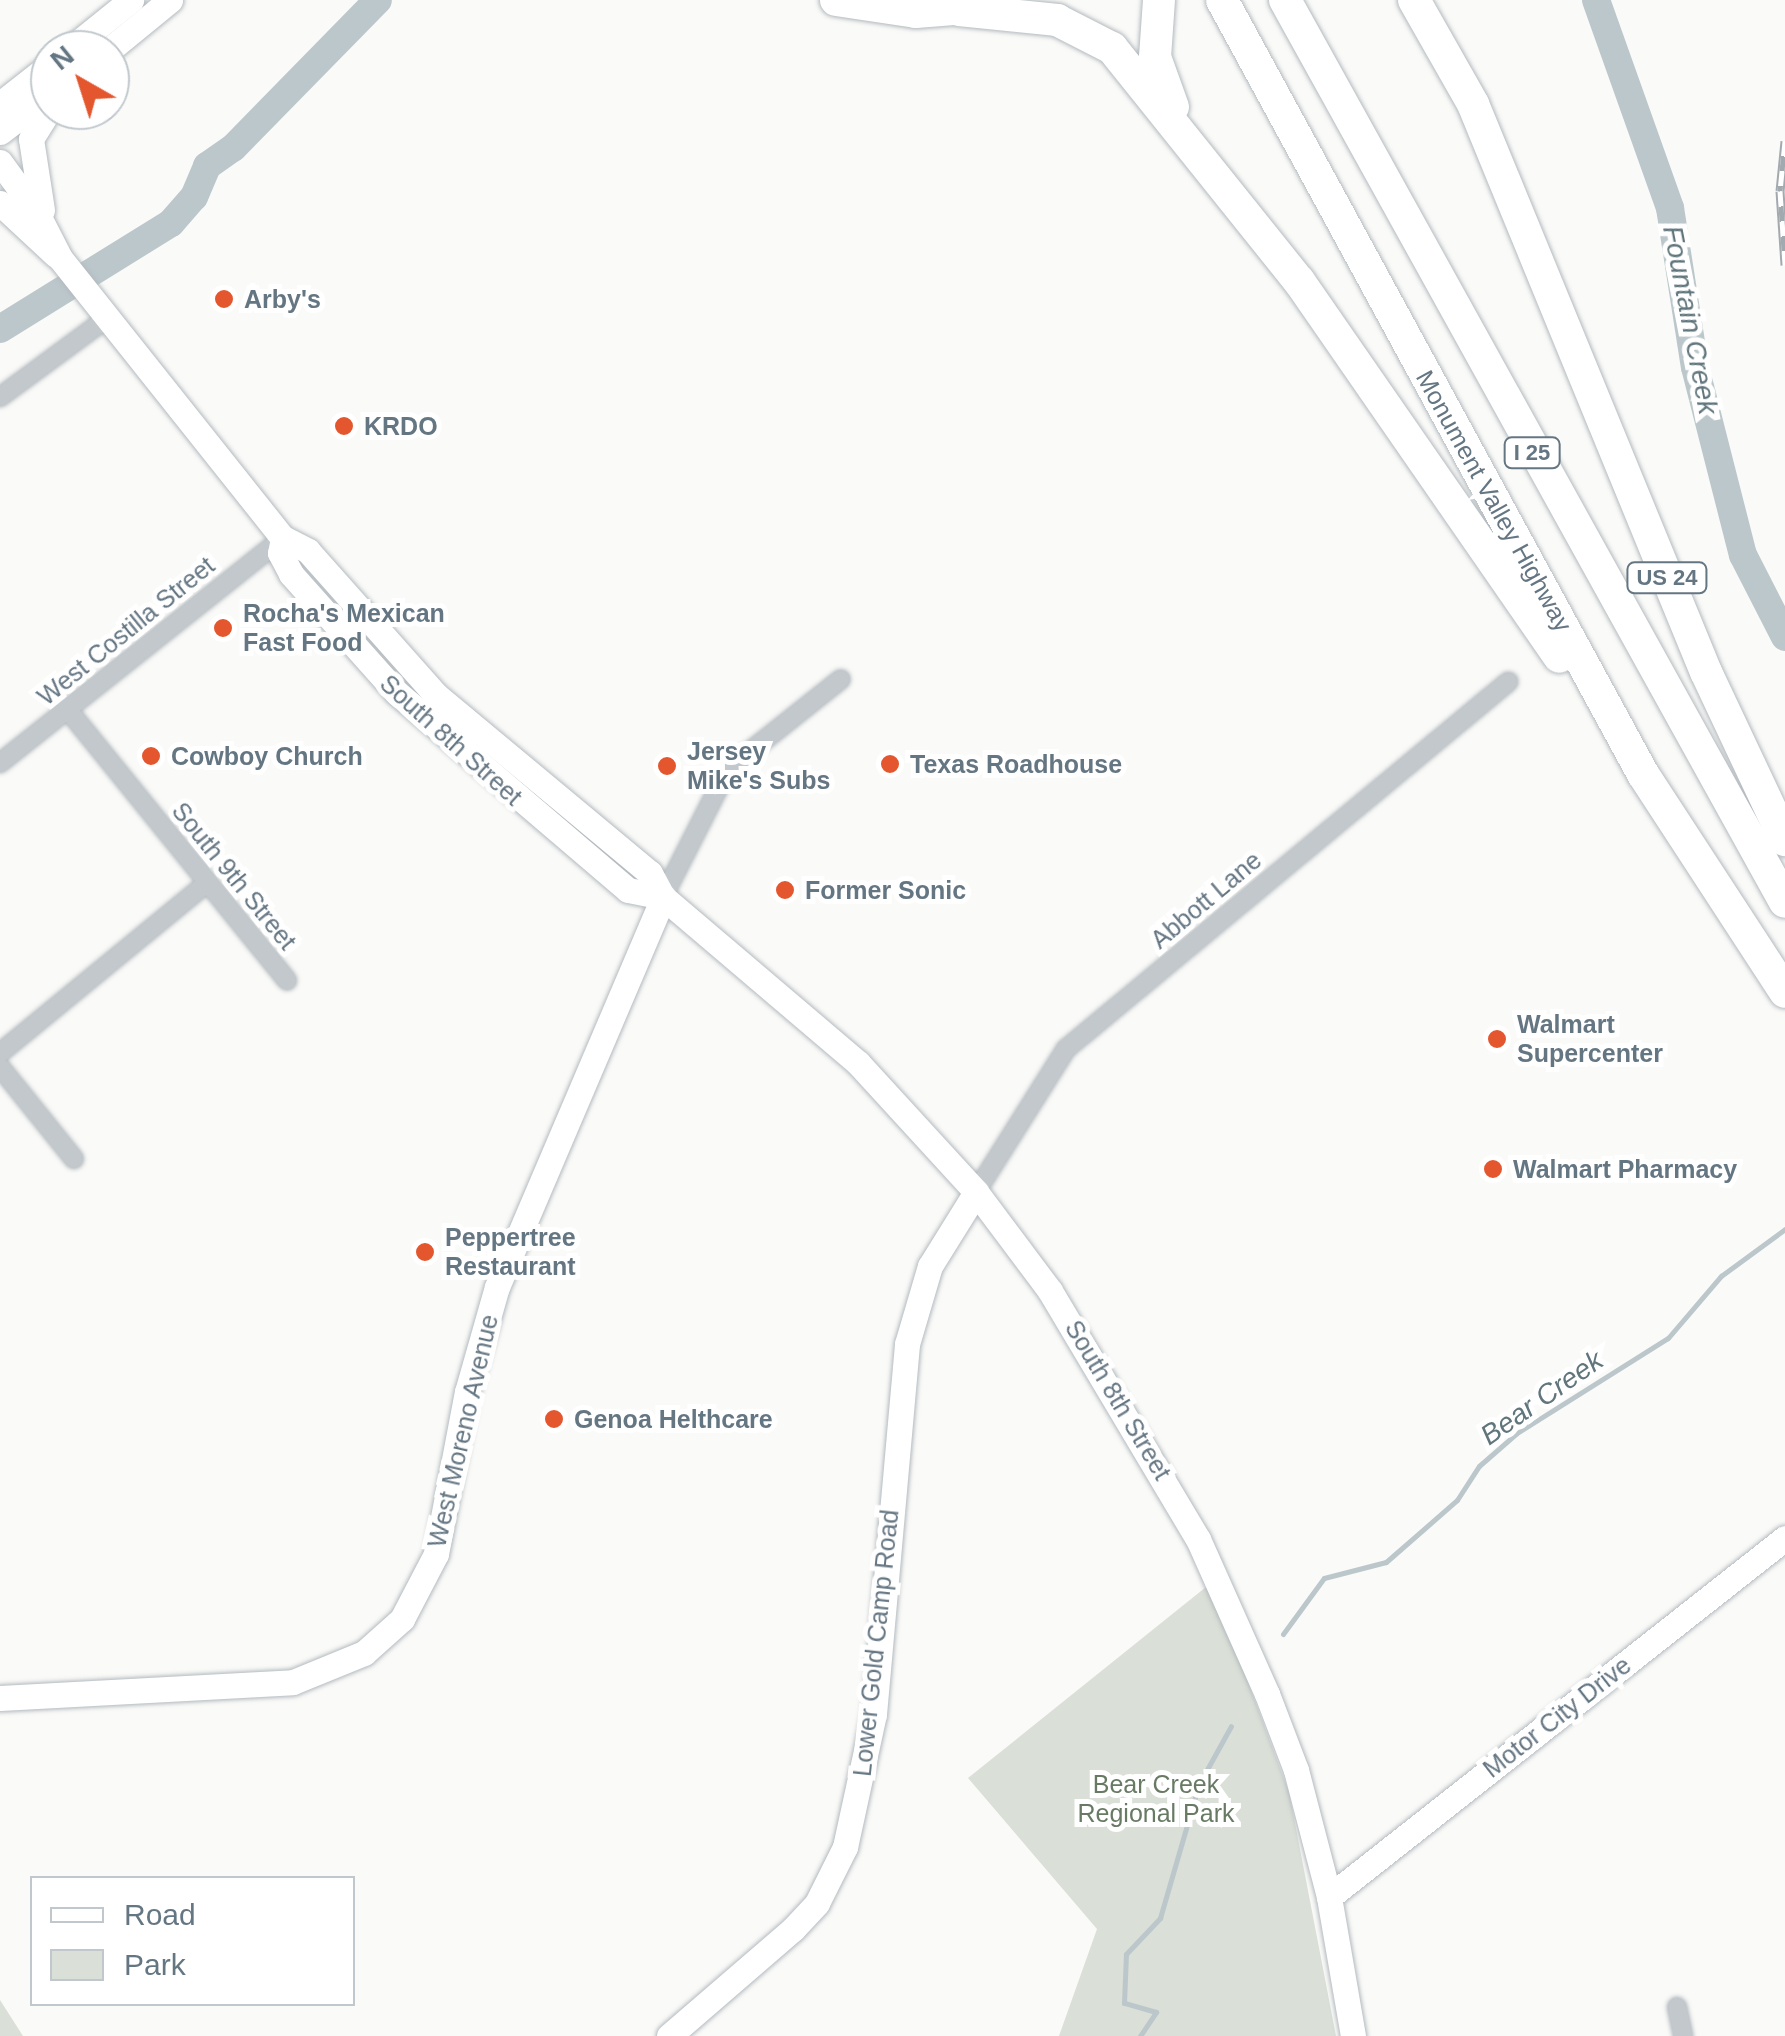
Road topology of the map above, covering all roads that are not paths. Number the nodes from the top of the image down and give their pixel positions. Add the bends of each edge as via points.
1 (131, 0) edge
2 (170, 0) edge
3 (836, 0) edge
4 (1018, 0) edge
5 (1159, 0) edge
6 (1222, 0) edge
7 (1284, 0) edge
8 (1414, 0) edge
9 (958, 10) junction
10 (93, 30) edge
11 (130, 33) edge
12 (30, 81) edge
13 (0, 104) edge
14 (30, 109) edge
15 (40, 130) edge
16 (0, 132) edge
17 (1194, 146) junction
18 (0, 162) edge
19 (0, 203) edge
20 (45, 225) junction
21 (60, 258) junction
22 (100, 309) junction
23 (0, 397) edge
24 (283, 538) junction
25 (842, 679) dead end
26 (1508, 682) dead end
27 (68, 710) junction
28 (0, 763) edge
29 (1643, 774) junction
30 (1785, 840) edge
31 (207, 883) junction
32 (663, 897) junction
33 (1785, 902) edge
34 (287, 980) dead end
35 (1785, 992) edge
36 (0, 1052) edge
37 (0, 1068) edge
38 (74, 1160) dead end
39 (976, 1192) junction
40 (1785, 1538) edge
41 (0, 1698) edge
42 (1329, 1897) junction
43 (1677, 2006) dead end
44 (669, 2036) edge
45 (1353, 2036) edge
46 (1683, 2036) edge

1 - 10 main road
2 - 11 main road
3 - 9 highway via 916,12
4 - 9 highway
5 - 17 highway via 1155,57
6 - 29 highway, Monument Valley Highway / I 25
7 - 33 highway, I 25
8 - 30 highway, US 24 via 1465,87 1706,672
9 - 17 highway via 1057,20 1094,34
12 - 13 main road
14 - 16 main road
15 - 20 main road via 30,150
17 - 29 highway via 1331,326
18 - 20 main road, South 8th Street
19 - 21 main road, South 8th Street
20 - 21 main road, South 8th Street
21 - 22 main road, South 8th Street
22 - 23 street
22 - 24 main road, South 8th Street
24 - 27 street, West Costilla Street
24 - 32 main road, South 8th Street via 308,551 430,688 650,873
25 - 32 street, West Moreno Avenue via 728,769
26 - 39 street, Abbott Lane via 1066,1048
27 - 28 street, West Costilla Street
27 - 31 street, South 9th Street
29 - 35 highway, Monument Valley Highway / I 25
31 - 34 street, South 9th Street
31 - 36 street
32 - 39 main road, South 8th Street via 810,1017
32 - 41 main road, West Moreno Avenue via 502,1274 467,1392 436,1554 402,1619 364,1654 293,1682
37 - 38 street
39 - 42 main road, South 8th Street via 1111,1384 1231,1608 1296,1770
39 - 44 main road, Lower Gold Camp Road via 930,1266 907,1344 874,1714 845,1847 817,1903 793,1930
40 - 42 main road, Motor City Drive
42 - 45 main road, South 8th Street
43 - 46 street

